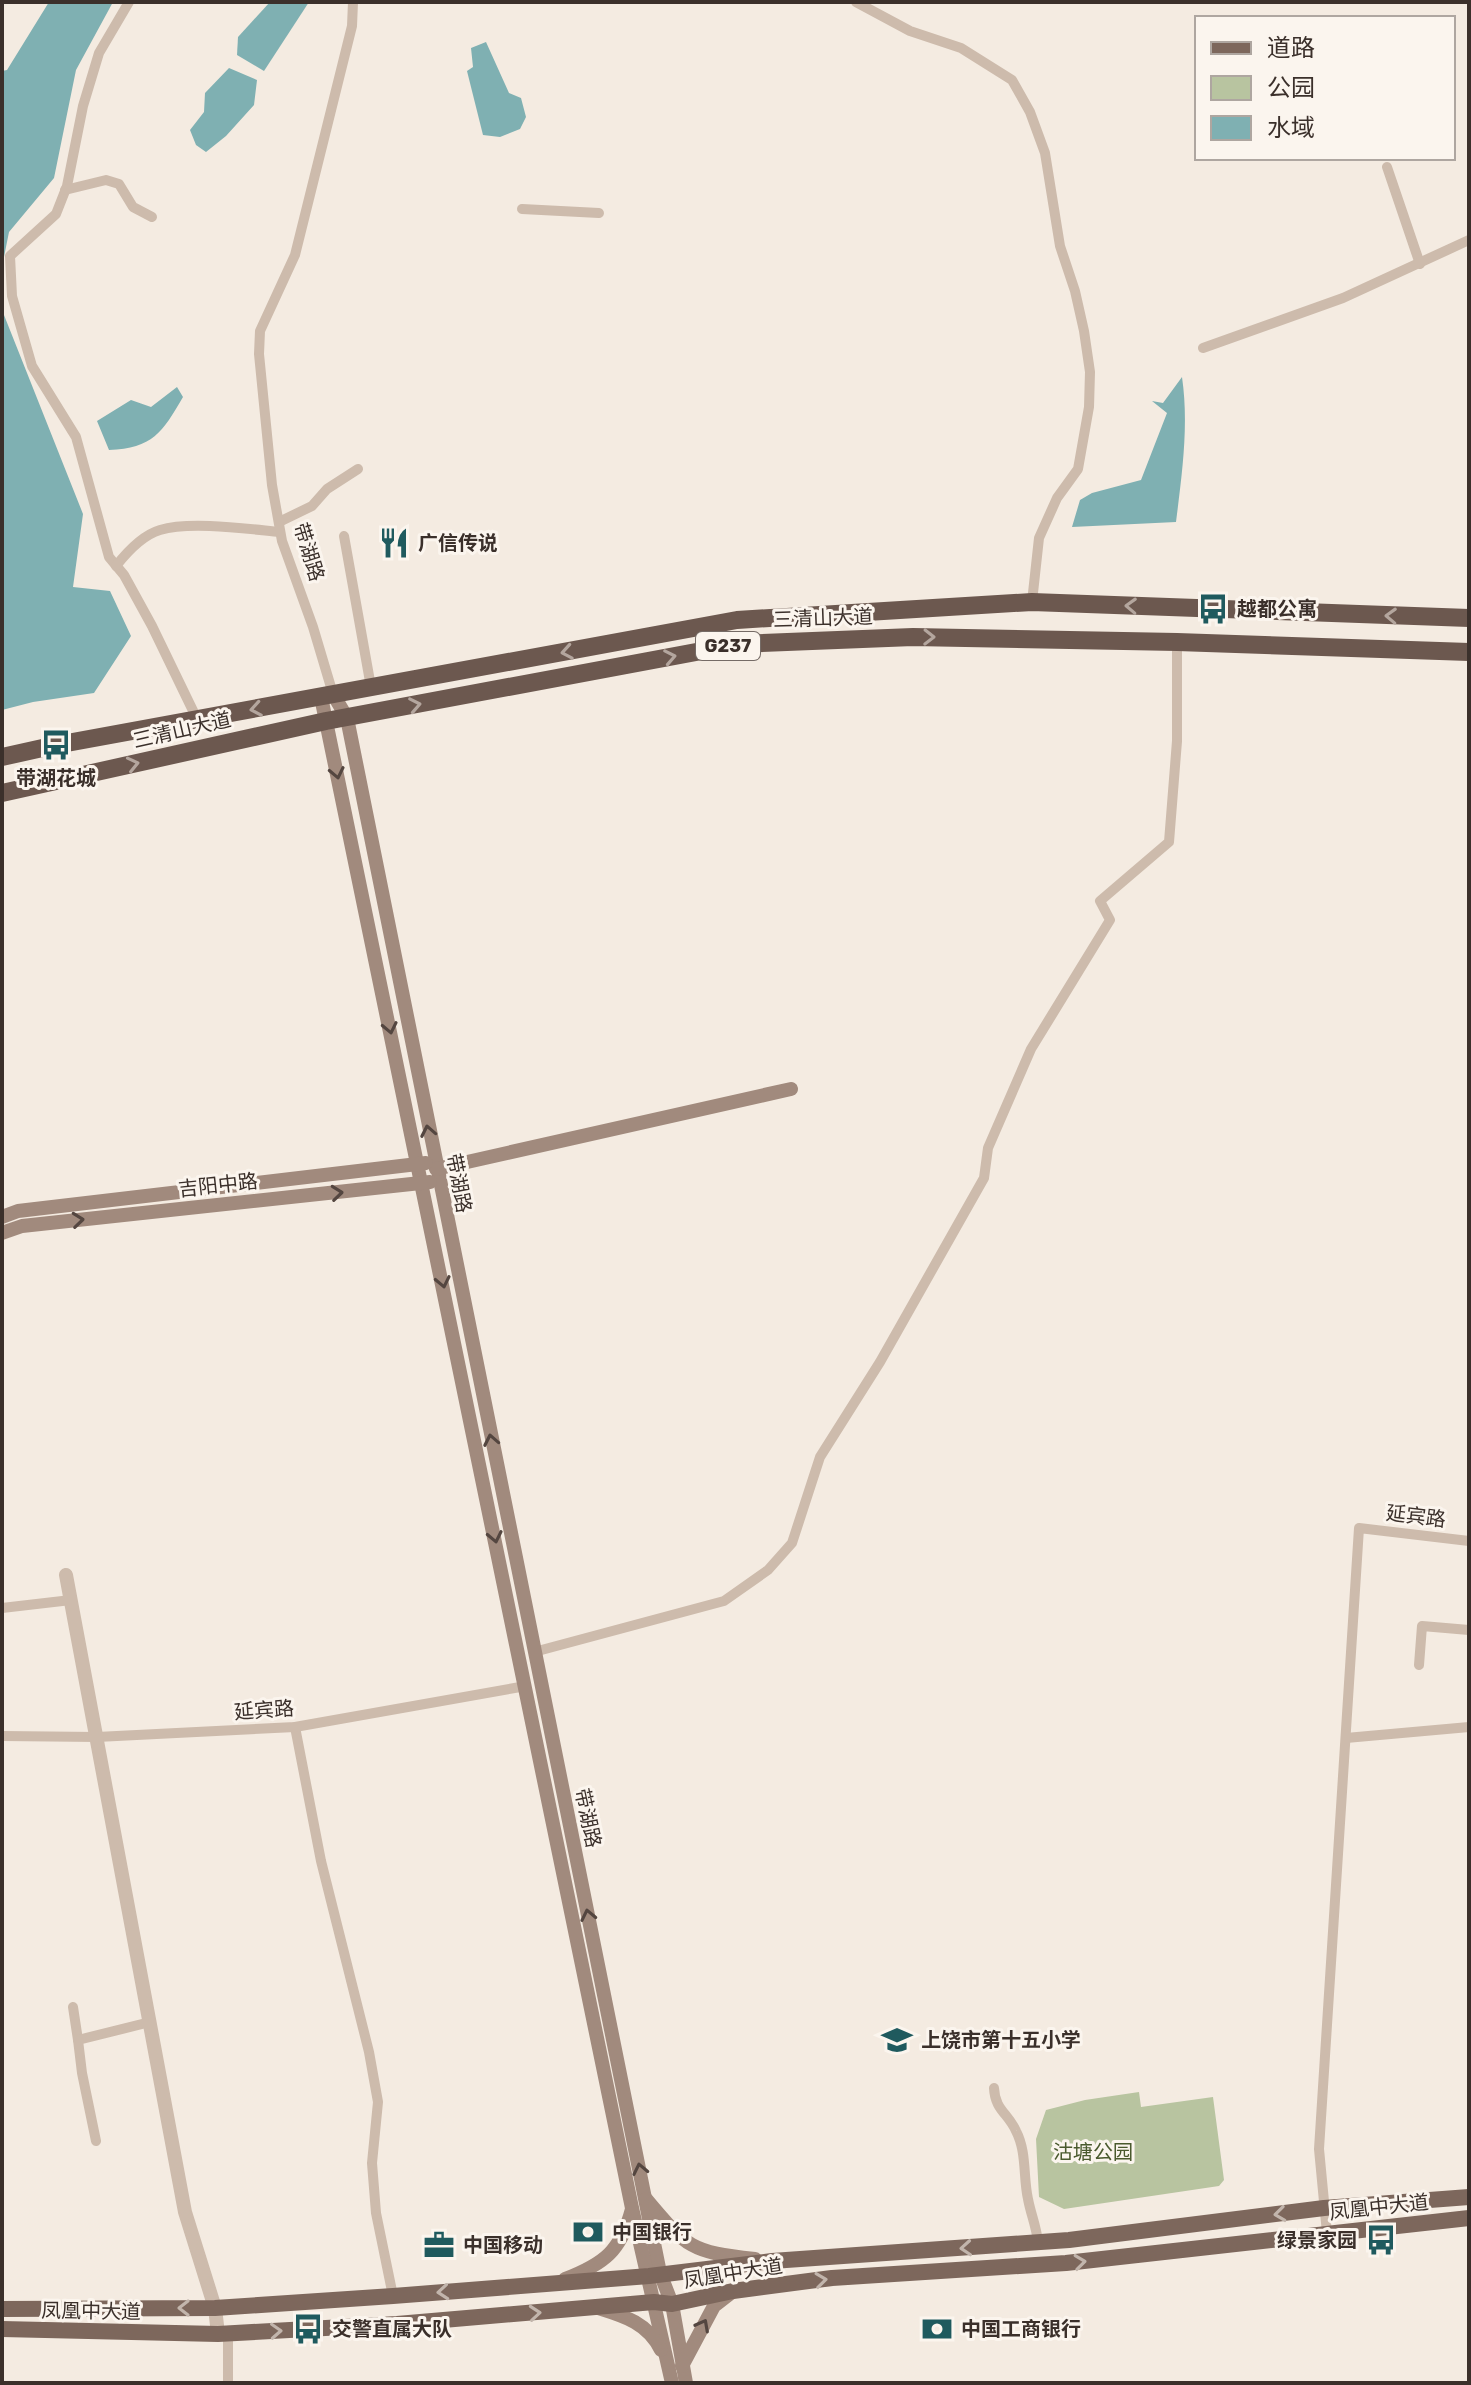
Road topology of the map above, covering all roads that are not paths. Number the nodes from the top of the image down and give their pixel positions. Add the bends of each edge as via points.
1 (129, 2) edge
2 (353, 2) edge
3 (856, 2) edge
4 (1387, 167) dead end
5 (65, 190) junction
6 (522, 209) dead end
7 (599, 213) dead end
8 (152, 217) dead end
9 (1469, 240) edge
10 (1420, 264) junction
11 (1203, 348) dead end
12 (358, 469) dead end
13 (279, 527) junction
14 (344, 536) dead end
15 (116, 566) junction
16 (1032, 602) junction
17 (1469, 618) edge
18 (1177, 642) junction
19 (1469, 652) edge
20 (371, 687) junction
21 (327, 696) junction
22 (347, 718) junction
23 (197, 719) junction
24 (326, 721) junction
25 (2, 757) edge
26 (2, 793) edge
27 (791, 1089) dead end
28 (418, 1164) junction
29 (436, 1170) junction
30 (422, 1184) junction
31 (2, 1217) edge
32 (2, 1233) edge
33 (1469, 1541) edge
34 (66, 1575) dead end
35 (71, 1600) junction
36 (2, 1608) edge
37 (1469, 1630) edge
38 (534, 1652) junction
39 (1419, 1665) dead end
40 (526, 1686) junction
41 (295, 1727) junction
42 (1469, 1727) edge
43 (2, 1736) edge
44 (97, 1737) junction
45 (1346, 1738) junction
46 (73, 2007) dead end
47 (150, 2022) junction
48 (78, 2040) junction
49 (994, 2088) dead end
50 (96, 2141) dead end
51 (1469, 2197) edge
52 (646, 2199) junction
53 (632, 2208) junction
54 (1324, 2208) junction
55 (1469, 2218) edge
56 (1327, 2233) junction
57 (1038, 2242) junction
58 (772, 2261) junction
59 (654, 2275) junction
60 (555, 2283) junction
61 (733, 2291) junction
62 (393, 2296) junction
63 (654, 2302) junction
64 (672, 2304) junction
65 (215, 2308) junction
66 (597, 2308) junction
67 (2, 2309) edge
68 (2, 2329) edge
69 (223, 2333) junction
70 (675, 2366) junction
71 (228, 2383) edge
72 (672, 2383) edge
73 (686, 2383) edge

1 - 5 street via 99,53
2 - 13 street, 带湖路 via 352,26 295,255 260,331
3 - 16 street via 910,31 961,48 1012,80 1045,153 1060,246 1084,331 1089,407 1078,469 1057,498 1039,538
4 - 10 street
5 - 8 street via 106,180 119,184 133,207
5 - 15 street via 56,214 10,256 12,296 32,366 76,437 109,557
6 - 7 street
9 - 10 street
10 - 11 street
12 - 13 street
13 - 15 street via 159,530 128,550
13 - 21 street, 带湖路
14 - 20 street
15 - 23 street
17 -> 16 highway, 三清山大道 / G237
16 -> 20 highway, 三清山大道 / G237 via 737,620
18 - 19 highway, 三清山大道 / G237
22 -> 18 highway, 三清山大道 / G237 via 739,644 913,637
18 - 38 street via 1169,842 1100,901 1110,920 1031,1049 988,1148 984,1178 820,1457 792,1543 768,1570 724,1601
20 - 21 highway, 三清山大道 / G237
21 - 22 main road, 带湖路
21 -> 23 highway, 三清山大道 / G237
21 - 24 main road, 带湖路
22 - 24 highway, 三清山大道 / G237
29 -> 22 main road, 带湖路
23 - 25 highway, 三清山大道 / G237
26 -> 24 highway, 三清山大道 / G237
24 -> 28 main road, 带湖路
27 - 29 main road, 吉阳中路
28 - 29 main road, 吉阳中路
28 - 30 main road, 带湖路
28 - 31 main road, 吉阳中路
29 - 30 main road, 吉阳中路
38 -> 29 main road, 带湖路
32 -> 30 main road, 吉阳中路 via 22,1226
30 -> 40 main road, 带湖路
33 - 45 street, 延宾路 via 1359,1528
34 - 35 street
35 - 36 street
35 - 44 street
37 - 39 street via 1422,1626
52 -> 38 main road, 带湖路
40 - 41 street, 延宾路
40 - 53 main road, 带湖路
41 - 44 street, 延宾路
41 - 62 street via 378,2102 372,2163
42 - 45 street
43 - 44 street, 延宾路
44 - 47 street
45 - 54 street via 1319,2149
46 - 48 street
47 - 48 street
47 - 65 street via 185,2212
48 - 50 street
49 - 57 street via 995,2101 1016,2131 1023,2153
51 - 54 main road, 凤凰中大道
52 - 58 main road via 684,2242 712,2255
52 - 59 main road, 带湖路
53 - 59 main road, 带湖路
53 - 60 main road via 612,2252 594,2268
54 - 56 street
54 -> 57 main road, 凤凰中大道
55 - 56 main road, 凤凰中大道
61 -> 56 main road, 凤凰中大道 via 832,2278 1066,2263
57 -> 58 main road, 凤凰中大道
58 - 59 main road, 凤凰中大道
59 - 60 main road, 凤凰中大道
59 - 63 main road, 带湖路
59 - 64 main road, 带湖路
60 -> 62 main road, 凤凰中大道
61 - 64 main road, 凤凰中大道
70 -> 61 main road via 714,2306
62 - 65 main road, 凤凰中大道
63 - 64 main road, 凤凰中大道
63 - 66 main road, 凤凰中大道
63 - 70 main road, 带湖路
64 - 70 main road, 带湖路
65 -> 67 main road, 凤凰中大道
65 - 69 street
69 -> 66 main road, 凤凰中大道
66 - 70 main road via 633,2319
68 - 69 main road, 凤凰中大道
69 - 71 street
70 - 72 main road, 带湖路
70 - 73 main road, 带湖路

